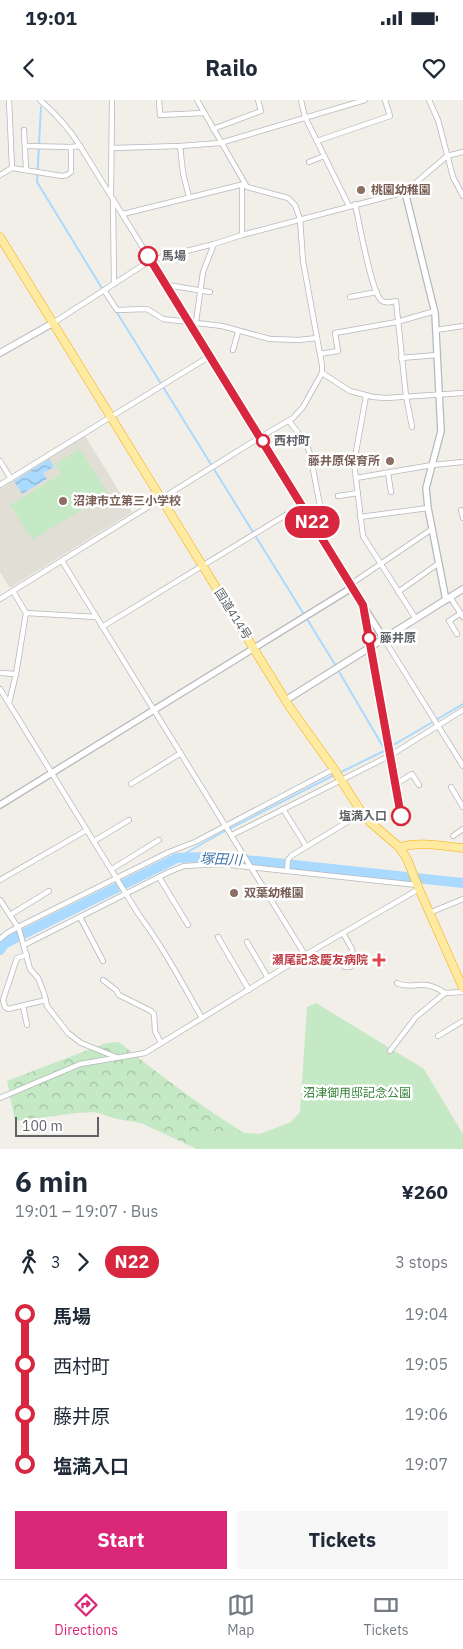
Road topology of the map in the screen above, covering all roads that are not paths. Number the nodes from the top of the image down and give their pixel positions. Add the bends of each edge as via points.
1 (9, 100) edge
2 (40, 100) edge
3 (112, 100) edge
4 (159, 100) edge
5 (197, 100) edge
6 (258, 100) edge
7 (301, 100) edge
8 (365, 100) edge
9 (385, 100) edge
10 (429, 100) edge
11 (204, 113) junction
12 (305, 117) junction
13 (213, 129) junction
14 (24, 130) dead end
15 (316, 140) junction
16 (220, 143) junction
17 (25, 146) junction
18 (80, 146) junction
19 (180, 146) junction
20 (71, 148) junction
21 (112, 148) junction
22 (463, 152) edge
23 (324, 156) junction
24 (447, 156) junction
25 (309, 162) dead end
26 (12, 168) junction
27 (26, 170) junction
28 (0, 175) edge
29 (244, 184) junction
30 (405, 192) junction
31 (463, 196) edge
32 (188, 197) junction
33 (112, 198) junction
34 (355, 204) junction
35 (349, 206) junction
36 (123, 214) junction
37 (300, 220) junction
38 (242, 235) junction
39 (0, 237) edge
40 (214, 244) junction
41 (151, 260) junction
42 (114, 284) junction
43 (167, 285) junction
44 (104, 290) junction
45 (200, 291) junction
46 (210, 292) dead end
47 (377, 292) junction
48 (350, 296) dead end
49 (435, 311) junction
50 (189, 321) junction
51 (196, 322) junction
52 (397, 322) junction
53 (53, 323) junction
54 (463, 326) edge
55 (436, 330) junction
56 (238, 332) junction
57 (317, 338) junction
58 (233, 350) dead end
59 (0, 353) edge
60 (320, 354) junction
61 (437, 355) junction
62 (210, 356) junction
63 (401, 358) junction
64 (322, 373) junction
65 (463, 393) edge
66 (439, 394) junction
67 (366, 396) junction
68 (406, 396) junction
69 (111, 416) junction
70 (289, 421) junction
71 (412, 427) dead end
72 (260, 437) junction
73 (0, 461) edge
74 (463, 462) edge
75 (432, 465) junction
76 (388, 473) junction
77 (356, 478) junction
78 (11, 479) junction
79 (0, 485) edge
80 (391, 492) dead end
81 (358, 493) junction
82 (338, 496) dead end
83 (161, 498) junction
84 (302, 505) junction
85 (428, 508) junction
86 (461, 510) dead end
87 (360, 517) junction
88 (463, 518) edge
89 (432, 529) junction
90 (321, 536) junction
91 (62, 561) junction
92 (439, 563) junction
93 (381, 564) junction
94 (203, 565) junction
95 (352, 585) junction
96 (463, 590) edge
97 (13, 591) junction
98 (398, 592) junction
99 (448, 598) junction
100 (0, 599) edge
101 (363, 605) junction
102 (26, 613) junction
103 (462, 615) edge
104 (96, 617) junction
105 (416, 619) junction
106 (102, 628) junction
107 (457, 634) dead end
108 (384, 639) junction
109 (371, 647) junction
110 (254, 648) junction
111 (0, 673) edge
112 (16, 674) junction
113 (0, 689) edge
114 (286, 700) junction
115 (9, 703) junction
116 (154, 710) junction
117 (463, 710) edge
118 (438, 725) junction
119 (181, 753) junction
120 (391, 755) junction
121 (463, 766) edge
122 (334, 769) junction
123 (52, 772) junction
124 (341, 779) junction
125 (131, 784) dead end
126 (396, 784) junction
127 (419, 785) dead end
128 (451, 787) dead end
129 (0, 805) edge
130 (463, 807) edge
131 (283, 809) junction
132 (362, 813) junction
133 (401, 816) dead end
134 (129, 820) dead end
135 (226, 826) junction
136 (463, 829) edge
137 (87, 830) junction
138 (232, 836) junction
139 (454, 836) dead end
140 (94, 840) junction
141 (159, 840) dead end
142 (306, 846) junction
143 (399, 847) junction
144 (463, 848) edge
145 (250, 866) junction
146 (112, 869) junction
147 (287, 870) junction
148 (159, 877) junction
149 (118, 878) junction
150 (0, 880) edge
151 (417, 886) junction
152 (49, 891) dead end
153 (126, 893) junction
154 (463, 899) edge
155 (0, 900) edge
156 (429, 913) junction
157 (10, 915) junction
158 (80, 917) junction
159 (188, 925) dead end
160 (19, 928) junction
161 (343, 933) junction
162 (218, 937) dead end
163 (0, 939) edge
164 (247, 942) dead end
165 (24, 944) junction
166 (27, 955) junction
167 (305, 955) junction
168 (103, 961) dead end
169 (346, 967) dead end
170 (268, 978) junction
171 (103, 980) dead end
172 (398, 982) dead end
173 (463, 988) edge
174 (248, 990) junction
175 (463, 992) edge
176 (445, 993) junction
177 (46, 1000) junction
178 (23, 1006) junction
179 (202, 1018) junction
180 (463, 1021) edge
181 (27, 1026) dead end
182 (438, 1036) dead end
183 (161, 1043) junction
184 (390, 1051) dead end
185 (116, 1058) junction
186 (0, 1098) edge

1 - 26 street
2 - 18 street via 58,115
3 - 21 street
4 - 11 street via 160,116
5 - 11 street
6 - 13 street via 261,111
7 - 12 street
8 - 12 street
9 - 15 street via 390,116
10 - 24 street
11 - 13 street
12 - 15 street
12 - 16 street
13 - 16 street
14 - 17 street
15 - 23 street
16 - 19 street
16 - 29 street
17 - 20 street
17 - 27 street
18 - 20 street
18 - 33 street
19 - 21 street
19 - 32 street
20 - 27 street via 71,172 67,175
21 - 33 street
22 - 24 street
23 - 25 street
23 - 35 street
24 - 30 street
24 - 31 street via 453,178
26 - 27 street
26 - 28 street
29 - 32 street
29 - 37 street via 249,189 288,198 295,205
29 - 38 street
30 - 34 street
30 - 49 street
32 - 36 street
33 - 36 street
33 - 42 street
34 - 35 street
34 - 47 street
35 - 37 street
36 - 41 street
37 - 38 street
37 - 57 street via 303,261
38 - 40 street
39 - 53 highway, 国道414号
40 - 41 street
40 - 45 street via 205,263
41 - 42 street
41 - 43 street
42 - 44 street
43 - 45 street
43 - 50 street
44 - 50 street via 117,310 147,309 163,320
44 - 53 street
45 - 46 street
45 - 51 street
47 - 48 street
47 - 52 street via 380,300 386,303 396,301
49 - 52 street
49 - 55 street
50 - 51 street
50 - 62 street
51 - 56 street
52 - 60 street via 335,333 338,352
52 - 63 street
53 - 59 main road
53 - 69 highway, 国道414号
54 - 55 street
55 - 61 street
56 - 57 street via 276,340
56 - 58 street
57 - 60 street
60 - 64 street
61 - 63 street
61 - 66 street
62 - 69 street
62 - 72 street
63 - 68 street
64 - 67 street
64 - 70 street via 303,407
65 - 66 street
66 - 68 street
66 - 75 street via 441,431
67 - 68 street
67 - 77 street via 354,463
68 - 71 street
69 - 78 street
69 - 83 highway, 国道414号
70 - 72 street
70 - 90 street via 303,438 310,454 324,526
72 - 83 street
72 - 84 street
73 - 78 street
74 - 75 street
75 - 76 street
75 - 85 street via 426,488
76 - 77 street
76 - 80 street
77 - 81 street
78 - 79 street
81 - 82 street
81 - 87 street
83 - 91 street
83 - 94 highway, 国道414号
84 - 90 street
84 - 94 street
85 - 87 street
85 - 89 street
86 - 88 street
87 - 93 street via 363,536
89 - 92 street
89 - 93 street
90 - 95 street
91 - 97 street
91 - 104 street
92 - 98 street
92 - 99 street
93 - 95 street
93 - 98 street
94 - 106 street
94 - 110 highway, 国道414号
95 - 101 street
95 - 110 street
96 - 99 main road
97 - 100 street
97 - 102 street
98 - 105 street
99 - 103 street
99 - 105 main road
101 - 108 street
101 - 109 street
102 - 104 street
102 - 112 street
103 - 107 street via 449,620
104 - 106 street
105 - 108 main road
106 - 116 street
108 - 109 main road
108 - 118 street
109 - 114 main road
109 - 120 street
110 - 114 highway, 国道414号
110 - 116 street
111 - 112 street
112 - 115 street
113 - 115 street
114 - 122 highway, 国道414号
115 - 123 street
116 - 119 street
116 - 123 street
117 - 118 street
118 - 120 street
118 - 121 street
119 - 125 street
119 - 135 street
120 - 124 street
120 - 126 street
122 - 124 highway, 国道414号
122 - 135 street
123 - 129 street
123 - 137 street
124 - 131 street
124 - 132 highway, 国道414号
126 - 127 street via 412,774
126 - 133 street
128 - 130 street
131 - 138 street
131 - 142 street
132 - 142 street
132 - 143 highway, 国道414号
134 - 140 street
135 - 138 street
135 - 149 street
136 - 139 street
137 - 140 street
137 - 150 street
138 - 145 street
140 - 146 street
141 - 146 street
142 - 147 street via 291,856
143 - 144 highway via 428,844
143 - 151 highway, 国道414号
145 - 147 street
145 - 148 street via 184,866
145 - 167 street
146 - 149 street
147 - 151 street
148 - 153 street
148 - 159 street
149 - 153 street
149 - 160 street
151 - 156 highway, 国道414号
151 - 161 street
152 - 157 street
153 - 158 street
153 - 179 street via 157,938
154 - 156 street
155 - 157 street
156 - 173 highway, 国道414号
157 - 160 street
158 - 165 street
158 - 168 street
160 - 163 street
160 - 165 street
161 - 167 street
161 - 169 street via 352,949 354,961
162 - 174 street
164 - 170 street
165 - 166 street
166 - 177 street via 30,969 38,978
166 - 178 street via 17,958 3,1000 8,1009
167 - 170 street
170 - 174 street
171 - 183 street via 119,995 154,1014 155,1031
172 - 176 street via 403,986 431,986
174 - 179 street
175 - 176 street
176 - 184 street via 416,1017
177 - 178 street
177 - 185 street via 68,1033 81,1043
178 - 181 street
179 - 183 street
180 - 182 street
183 - 185 street via 145,1053
185 - 186 street via 80,1064

